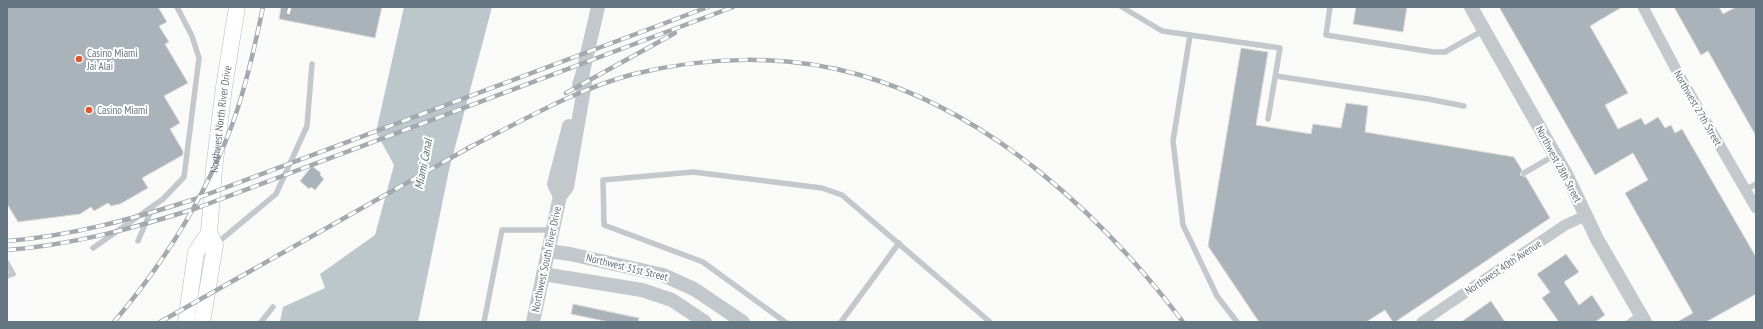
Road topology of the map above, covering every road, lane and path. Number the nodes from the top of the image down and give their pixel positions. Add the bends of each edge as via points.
1 (177, 7) edge
2 (237, 7) edge
3 (598, 7) edge
4 (1122, 7) edge
5 (1330, 7) edge
6 (1471, 7) edge
7 (1642, 7) edge
8 (1484, 30) junction
9 (1190, 35) junction
10 (312, 64) dead end
11 (1276, 76) junction
12 (1464, 106) dead end
13 (1268, 120) dead end
14 (1555, 155) junction
15 (1524, 173) dead end
16 (1756, 184) edge
17 (1746, 190) junction
18 (153, 206) junction
19 (1756, 208) edge
20 (1585, 216) junction
21 (552, 230) junction
22 (212, 239) junction
23 (138, 241) dead end
24 (899, 243) junction
25 (93, 248) dead end
26 (548, 251) junction
27 (7, 263) edge
28 (543, 274) junction
29 (7, 276) edge
30 (273, 307) dead end
31 (1638, 319) edge
32 (737, 320) edge
33 (186, 322) edge
34 (202, 322) edge
35 (261, 322) edge
36 (484, 322) edge
37 (533, 322) edge
38 (705, 322) edge
39 (785, 322) edge
40 (841, 322) edge
41 (990, 322) edge
42 (1237, 322) edge
43 (1422, 322) edge

1 - 18 lane via 192,36 199,58 196,92 184,177
2 - 22 main road, Northwest North River Drive via 214,169
3 - 21 street, Northwest South River Drive via 554,184 560,196
4 - 9 lane via 1159,30
5 - 8 lane via 1326,35 1433,52 1445,52
6 - 8 street, Northwest 28th Street
7 - 17 street, Northwest 27th Street
8 - 14 street, Northwest 28th Street
9 - 11 lane via 1280,48
9 - 42 lane via 1173,141 1183,225 1217,296
10 - 22 lane via 307,126 276,194
11 - 12 lane
11 - 13 lane
14 - 15 lane
14 - 20 street, Northwest 28th Street
16 - 17 lane
17 - 19 street, Northwest 27th Street
18 - 23 lane
18 - 25 lane
20 - 31 street, Northwest 28th Street
20 - 43 street, Northwest 40th Avenue via 1565,225
21 - 26 street, Northwest South River Drive
21 - 36 lane via 502,230
22 - 33 main road, Northwest North River Drive via 196,252
22 - 34 main road, Northwest North River Drive via 209,287
24 - 39 lane via 842,195 822,188 692,172 603,180 604,225 703,262
24 - 40 lane
24 - 41 lane
26 - 28 street, Northwest South River Drive
26 - 32 street, Northwest 31st Street via 663,275 694,289
27 - 29 lane via 13,274
28 - 37 street, Northwest South River Drive
28 - 38 street, Northwest 31st Street via 642,290 672,300
30 - 35 lane

